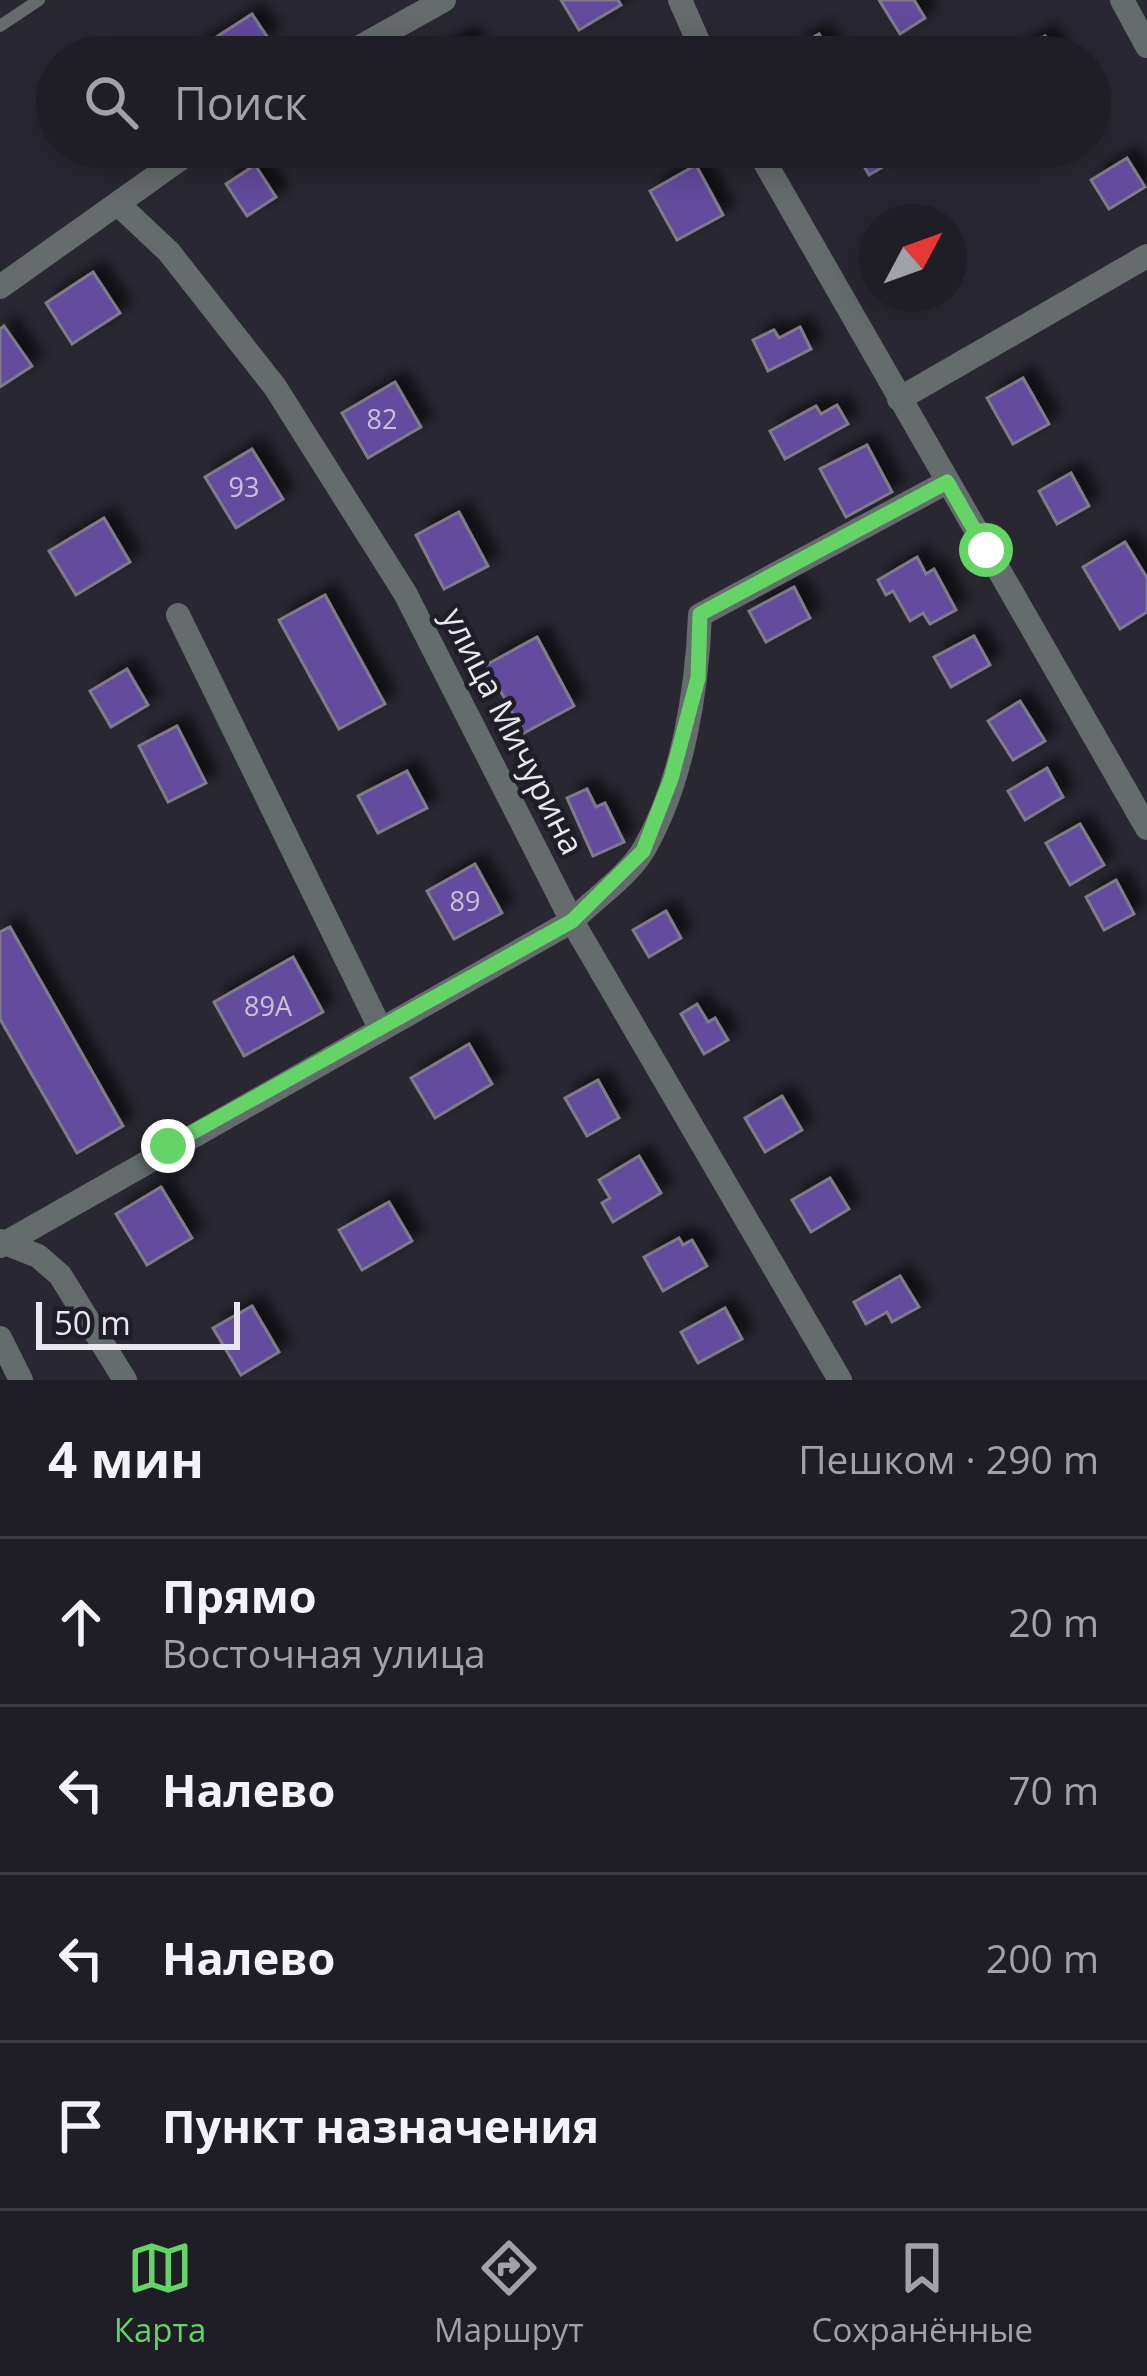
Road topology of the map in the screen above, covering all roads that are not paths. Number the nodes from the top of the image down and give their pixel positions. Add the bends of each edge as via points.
1 (39, 0) edge
2 (444, 0) edge
3 (680, 0) edge
4 (1122, 0) edge
5 (0, 26) edge
6 (379, 36) edge
7 (696, 36) edge
8 (1147, 46) edge
9 (169, 168) edge
10 (768, 168) edge
11 (118, 206) junction
12 (1147, 256) edge
13 (0, 286) edge
14 (899, 399) junction
15 (947, 482) junction
16 (178, 614) dead end
17 (1147, 828) edge
18 (572, 921) junction
19 (380, 1028) junction
20 (1, 1246) edge
21 (0, 1338) edge
22 (21, 1380) edge
23 (125, 1380) edge
24 (840, 1380) edge

1 - 5 lane
2 - 6 street
3 - 7 street
4 - 8 street
9 - 11 street
10 - 14 street
11 - 13 street
11 - 18 street, улица Мичурина via 169,252 287,406 405,593
12 - 14 street
14 - 15 street
15 - 17 street
15 - 18 street via 700,614 698,678 643,851
16 - 19 street
18 - 19 street
18 - 24 street, улица Мичурина
19 - 20 street
20 - 23 street via 38,1256 60,1275
21 - 22 street

